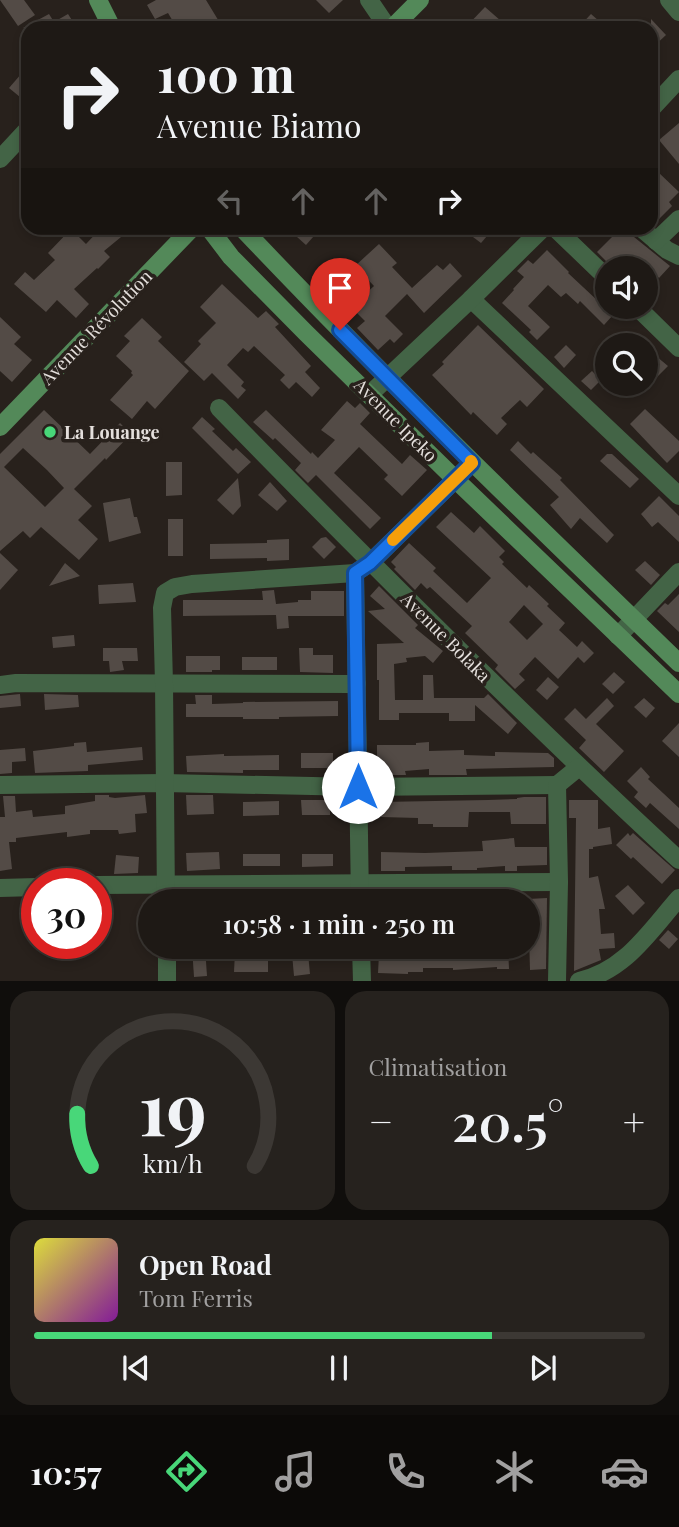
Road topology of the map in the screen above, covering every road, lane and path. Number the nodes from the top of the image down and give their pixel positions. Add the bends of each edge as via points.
1 (98, 0) edge
2 (369, 0) edge
3 (420, 0) edge
4 (669, 0) edge
5 (679, 12) edge
6 (108, 21) edge
7 (385, 21) edge
8 (398, 21) edge
9 (679, 79) edge
10 (658, 102) edge
11 (21, 136) edge
12 (0, 159) edge
13 (679, 219) edge
14 (184, 235) edge
15 (214, 235) edge
16 (249, 235) edge
17 (535, 235) edge
18 (562, 235) edge
19 (649, 235) edge
20 (656, 241) junction
21 (679, 256) edge
22 (595, 266) edge
23 (471, 299) junction
24 (324, 315) junction
25 (649, 319) edge
26 (306, 333) junction
27 (679, 348) edge
28 (387, 376) junction
29 (370, 394) junction
30 (219, 408) dead end
31 (0, 427) edge
32 (472, 463) junction
33 (455, 479) junction
34 (679, 496) edge
35 (370, 563) junction
36 (679, 572) edge
37 (355, 573) junction
38 (634, 619) junction
39 (618, 636) junction
40 (679, 663) edge
41 (164, 682) junction
42 (357, 684) junction
43 (0, 685) edge
44 (679, 694) edge
45 (579, 767) junction
46 (164, 783) junction
47 (0, 785) edge
48 (557, 785) junction
49 (358, 787) junction
50 (679, 860) edge
51 (559, 882) junction
52 (359, 883) junction
53 (21, 887) edge
54 (112, 887) edge
55 (0, 888) edge
56 (138, 889) edge
57 (165, 889) edge
58 (230, 889) edge
59 (359, 889) edge
60 (679, 898) edge
61 (167, 959) edge
62 (361, 959) edge
63 (167, 981) edge
64 (362, 981) edge
65 (558, 981) edge
66 (579, 981) edge

1 - 6 street
2 - 7 street
3 - 8 street
4 - 5 street
9 - 10 street
11 - 12 street
13 - 20 street
14 - 31 street, Avenue Révolution
15 - 26 street, Avenue Ipeko
16 - 24 street, Avenue Ipeko
17 - 23 street
18 - 22 street
19 - 20 street
20 - 21 street
23 - 28 street
23 - 34 street
24 - 26 street
24 - 28 street, Avenue Ipeko
25 - 27 street
26 - 29 street, Avenue Ipeko
28 - 29 street
28 - 32 street, Avenue Ipeko
29 - 33 street, Avenue Ipeko
30 - 35 street, Avenue Bolaka
32 - 33 street
32 - 38 street, Avenue Ipeko
33 - 35 street
33 - 39 street, Avenue Ipeko
35 - 37 street
35 - 45 street, Avenue Bolaka
36 - 38 street
37 - 41 street via 175,587 165,593 162,608
37 - 42 street
38 - 39 street
38 - 40 street, Avenue Ipeko
39 - 44 street, Avenue Ipeko
41 - 42 street
41 - 43 street
41 - 46 street
42 - 49 street
45 - 48 street
45 - 50 street, Avenue Bolaka
46 - 47 street
46 - 49 street
46 - 57 street
48 - 49 street
48 - 51 street
49 - 52 street
51 - 52 street
51 - 65 street
52 - 58 street
52 - 59 street
53 - 55 street
54 - 56 street
60 - 66 street via 623,961
61 - 63 street
62 - 64 street

